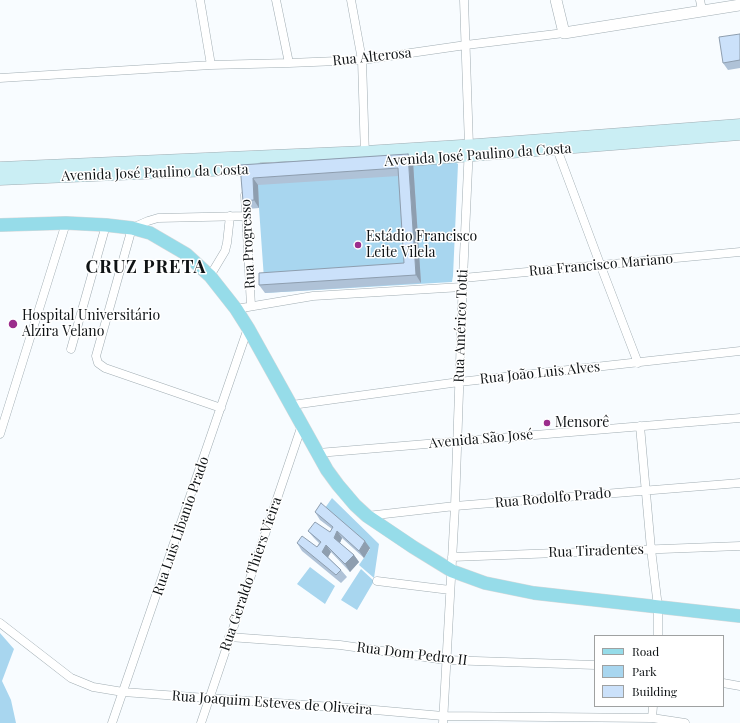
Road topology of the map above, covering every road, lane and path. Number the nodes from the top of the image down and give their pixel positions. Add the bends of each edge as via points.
1 (200, 0) edge
2 (276, 0) edge
3 (351, 0) edge
4 (464, 0) edge
5 (556, 0) edge
6 (701, 5) edge
7 (740, 5) edge
8 (564, 33) junction
9 (466, 45) junction
10 (362, 60) junction
11 (289, 63) junction
12 (211, 65) junction
13 (0, 78) edge
14 (740, 125) edge
15 (712, 132) junction
16 (740, 134) edge
17 (556, 144) junction
18 (468, 151) junction
19 (365, 158) junction
20 (0, 168) edge
21 (243, 172) junction
22 (0, 179) edge
23 (230, 216) junction
24 (247, 216) junction
25 (66, 223) junction
26 (0, 225) edge
27 (106, 225) junction
28 (132, 228) junction
29 (740, 252) edge
30 (600, 264) junction
31 (210, 276) junction
32 (462, 278) junction
33 (462, 287) junction
34 (251, 306) junction
35 (236, 309) junction
36 (248, 328) junction
37 (71, 348) dead end
38 (740, 351) edge
39 (638, 363) junction
40 (459, 382) junction
41 (292, 405) junction
42 (221, 408) junction
43 (740, 418) edge
44 (302, 425) junction
45 (640, 426) junction
46 (0, 434) edge
47 (458, 441) junction
48 (318, 453) junction
49 (740, 483) edge
50 (646, 490) junction
51 (455, 506) junction
52 (367, 516) junction
53 (740, 546) edge
54 (651, 549) junction
55 (452, 557) junction
56 (452, 571) junction
57 (377, 581) dead end
58 (450, 590) junction
59 (658, 607) junction
60 (740, 616) edge
61 (0, 623) edge
62 (658, 635) edge
63 (229, 637) junction
64 (446, 660) junction
65 (594, 665) edge
66 (724, 683) edge
67 (740, 686) edge
68 (123, 692) junction
69 (208, 698) junction
70 (654, 707) edge
71 (652, 718) junction
72 (443, 720) edge
73 (112, 723) edge
74 (201, 723) edge
75 (686, 723) edge

1 - 12 street
2 - 11 street
3 - 10 street
4 - 9 street, Rua Américo Totti
5 - 8 street
6 - 7 street, Rua Alterosa
6 - 8 street, Rua Alterosa
8 - 9 street, Rua Alterosa
9 - 10 street, Rua Alterosa
9 - 18 street, Rua Américo Totti
10 - 11 street, Rua Alterosa
10 - 19 street
11 - 12 street, Rua Alterosa
12 - 13 street, Rua Alterosa
14 - 15 main road, Avenida José Paulino da Costa
15 - 16 main road, Avenida José Paulino da Costa
15 - 17 main road, Avenida José Paulino da Costa
17 - 18 main road, Avenida José Paulino da Costa
17 - 30 street
18 - 19 main road, Avenida José Paulino da Costa
18 - 32 street, Rua Américo Totti
19 - 21 main road, Avenida José Paulino da Costa
20 - 21 main road, Avenida José Paulino da Costa
21 - 22 main road, Avenida José Paulino da Costa
21 - 24 street, Rua Progresso
23 - 24 street
23 - 28 street via 158,218
23 - 31 street via 225,251
24 - 34 street, Rua Progresso
25 - 26 main road
25 - 27 main road
25 - 46 street
27 - 28 main road
27 - 37 street
28 - 31 main road via 150,233 170,244
28 - 42 street via 96,360 105,368
29 - 30 street, Rua Francisco Mariano
30 - 32 street, Rua Francisco Mariano
30 - 39 street
31 - 35 main road
32 - 33 street, Rua Américo Totti
33 - 34 street via 342,294
33 - 40 street, Rua Américo Totti
34 - 35 street
35 - 36 main road
36 - 41 main road
36 - 42 street, Rua Luis Libanio Prado
38 - 39 street, Rua João Luis Alves
39 - 40 street, Rua João Luis Alves
40 - 41 street, Rua João Luis Alves
40 - 47 street, Rua Américo Totti
41 - 44 main road
42 - 68 street, Rua Luis Libanio Prado
43 - 45 street, Avenida São José
44 - 48 main road
44 - 63 street, Rua Geraldo Thiers Vieira
45 - 47 street, Avenida São José
45 - 50 street
47 - 48 street, Avenida São José
47 - 51 street, Rua Américo Totti
48 - 52 main road via 338,485
49 - 50 street, Rua Rodolfo Prado
50 - 51 street, Rua Rodolfo Prado
50 - 54 street
51 - 52 street, Rua Rodolfo Prado
51 - 55 street, Rua Américo Totti
52 - 56 main road
53 - 54 street, Rua Tiradentes
54 - 55 street, Rua Tiradentes
54 - 59 street
55 - 56 street, Rua Américo Totti
56 - 58 street, Rua Américo Totti
56 - 59 main road via 485,583 534,594
57 - 58 street
58 - 64 street
59 - 60 main road
59 - 62 street
61 - 68 street, Rua Joaquim Esteves de Oliveira via 71,678 93,687
63 - 64 street, Rua Dom Pedro II via 340,645
63 - 69 street, Rua Geraldo Thiers Vieira
64 - 65 street, Rua Dom Pedro II
64 - 72 street
66 - 67 street
68 - 69 street, Rua Joaquim Esteves de Oliveira
68 - 73 street, Rua Luis Libanio Prado
69 - 72 street, Rua Joaquim Esteves de Oliveira via 375,710
69 - 74 street, Rua Geraldo Thiers Vieira
70 - 71 street
71 - 72 street, Rua Joaquim Esteves de Oliveira
71 - 75 street, Rua Joaquim Esteves de Oliveira

